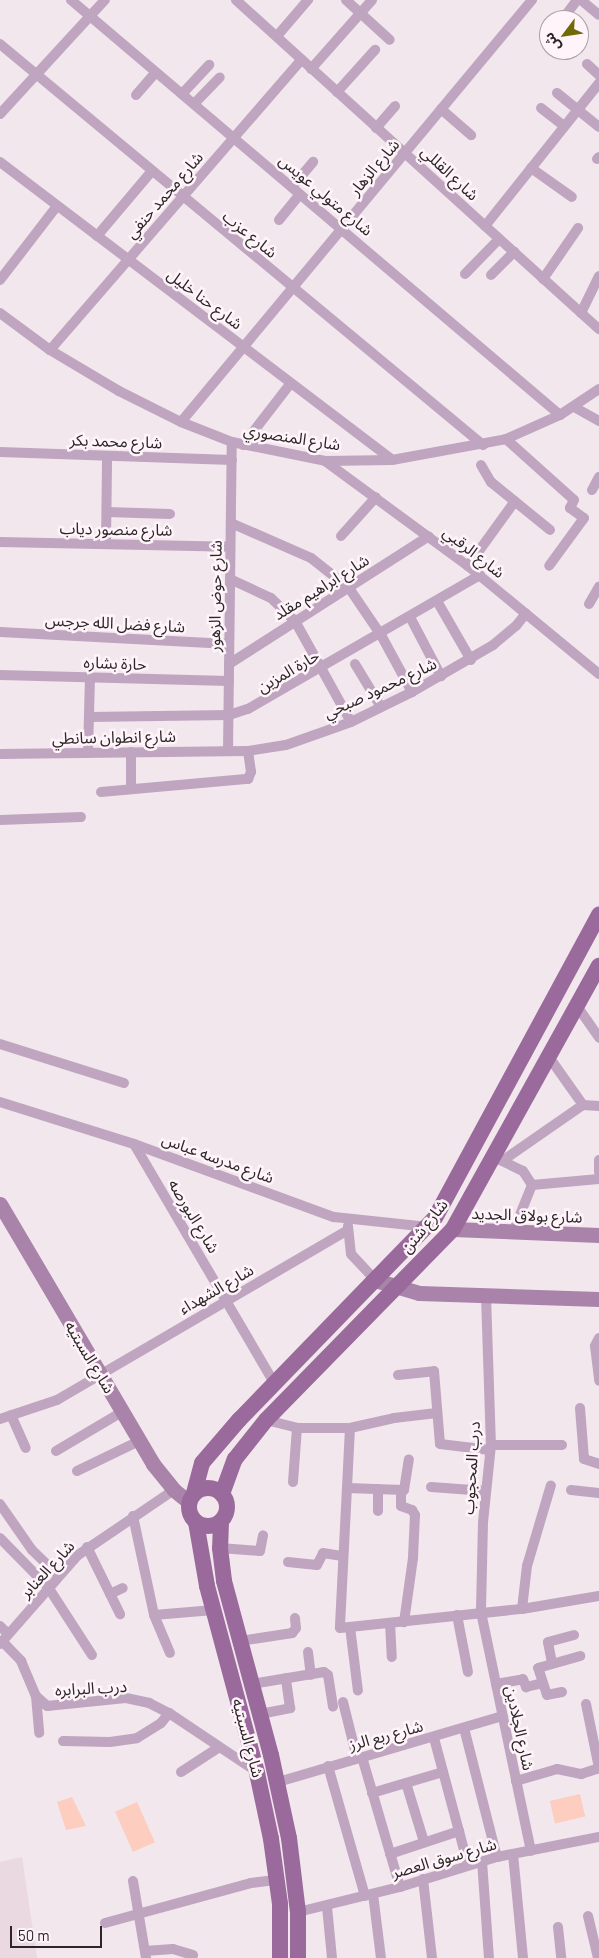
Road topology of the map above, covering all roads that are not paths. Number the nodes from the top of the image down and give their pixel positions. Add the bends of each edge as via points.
1 (71, 0) edge
2 (104, 0) edge
3 (236, 0) edge
4 (308, 0) edge
5 (346, 0) edge
6 (372, 0) edge
7 (532, 0) edge
8 (581, 0) edge
9 (360, 14) junction
10 (599, 15) edge
11 (91, 16) junction
12 (277, 36) junction
13 (390, 40) dead end
14 (0, 44) edge
15 (375, 50) dead end
16 (301, 60) junction
17 (587, 64) dead end
18 (209, 65) dead end
19 (311, 69) junction
20 (156, 72) junction
21 (37, 74) junction
22 (599, 74) edge
23 (220, 77) dead end
24 (599, 82) edge
25 (337, 92) junction
26 (182, 94) junction
27 (556, 94) dead end
28 (136, 95) dead end
29 (194, 104) junction
30 (395, 106) dead end
31 (541, 108) dead end
32 (441, 109) junction
33 (577, 110) junction
34 (0, 114) edge
35 (564, 126) junction
36 (599, 127) edge
37 (376, 128) junction
38 (471, 135) dead end
39 (234, 138) junction
40 (405, 152) junction
41 (0, 162) edge
42 (313, 162) dead end
43 (531, 168) junction
44 (152, 172) junction
45 (292, 187) junction
46 (300, 194) junction
47 (572, 197) dead end
48 (183, 198) junction
49 (58, 206) junction
50 (279, 220) dead end
51 (485, 226) junction
52 (342, 228) junction
53 (578, 228) dead end
54 (97, 236) junction
55 (499, 239) junction
56 (514, 252) junction
57 (128, 260) junction
58 (465, 274) dead end
59 (491, 275) dead end
60 (599, 276) edge
61 (543, 279) junction
62 (0, 280) edge
63 (293, 288) junction
64 (0, 313) edge
65 (581, 313) junction
66 (599, 329) edge
67 (244, 346) junction
68 (50, 350) junction
69 (291, 383) junction
70 (599, 389) edge
71 (574, 407) junction
72 (560, 415) junction
73 (599, 421) edge
74 (181, 422) junction
75 (506, 439) junction
76 (232, 442) junction
77 (243, 445) junction
78 (483, 445) junction
79 (0, 452) edge
80 (107, 456) junction
81 (232, 460) junction
82 (392, 460) junction
83 (325, 461) junction
84 (481, 466) dead end
85 (599, 477) edge
86 (592, 490) dead end
87 (376, 497) junction
88 (515, 501) junction
89 (106, 512) junction
90 (170, 514) dead end
91 (231, 523) junction
92 (550, 530) dead end
93 (341, 536) dead end
94 (429, 536) junction
95 (0, 542) edge
96 (106, 544) junction
97 (230, 546) junction
98 (468, 566) junction
99 (549, 566) dead end
100 (480, 576) junction
101 (230, 579) junction
102 (599, 587) edge
103 (349, 588) junction
104 (437, 602) junction
105 (589, 604) dead end
106 (526, 613) junction
107 (410, 617) junction
108 (295, 621) junction
109 (0, 632) edge
110 (381, 634) junction
111 (229, 644) junction
112 (471, 660) junction
113 (229, 664) junction
114 (355, 664) dead end
115 (322, 668) junction
116 (599, 674) edge
117 (0, 675) edge
118 (441, 676) junction
119 (90, 677) junction
120 (229, 681) junction
121 (412, 692) junction
122 (381, 707) junction
123 (229, 715) junction
124 (89, 717) junction
125 (350, 722) junction
126 (228, 751) junction
127 (248, 751) junction
128 (88, 752) junction
129 (131, 752) junction
130 (0, 754) edge
131 (131, 789) junction
132 (101, 792) dead end
133 (81, 817) dead end
134 (0, 820) edge
135 (599, 915) edge
136 (599, 966) edge
137 (577, 1006) junction
138 (599, 1038) edge
139 (0, 1044) edge
140 (549, 1057) junction
141 (518, 1069) junction
142 (536, 1079) junction
143 (124, 1083) dead end
144 (0, 1102) edge
145 (583, 1105) junction
146 (599, 1106) edge
147 (134, 1144) junction
148 (498, 1159) junction
149 (599, 1160) edge
150 (599, 1172) edge
151 (599, 1179) edge
152 (532, 1185) junction
153 (0, 1204) edge
154 (349, 1225) junction
155 (428, 1226) junction
156 (453, 1229) junction
157 (7, 1230) edge
158 (513, 1232) junction
159 (599, 1235) edge
160 (375, 1280) junction
161 (395, 1288) junction
162 (486, 1296) junction
163 (599, 1299) edge
164 (227, 1300) junction
165 (599, 1338) edge
166 (100, 1374) junction
167 (398, 1375) dead end
168 (274, 1381) junction
169 (599, 1381) edge
170 (580, 1408) dead end
171 (122, 1412) junction
172 (437, 1413) junction
173 (11, 1415) junction
174 (0, 1419) edge
175 (266, 1420) junction
176 (297, 1428) junction
177 (350, 1428) junction
178 (139, 1441) junction
179 (562, 1446) dead end
180 (490, 1447) junction
181 (26, 1448) dead end
182 (56, 1451) dead end
183 (409, 1459) dead end
184 (599, 1464) edge
185 (78, 1471) dead end
186 (293, 1482) dead end
187 (551, 1485) dead end
188 (431, 1487) dead end
189 (347, 1488) junction
190 (378, 1489) junction
191 (174, 1490) junction
192 (571, 1490) dead end
193 (401, 1491) junction
194 (486, 1491) junction
195 (599, 1493) edge
196 (222, 1494) junction
197 (192, 1498) junction
198 (1, 1507) edge
199 (378, 1511) dead end
200 (133, 1516) junction
201 (10, 1522) junction
202 (196, 1522) junction
203 (221, 1522) junction
204 (263, 1536) dead end
205 (0, 1538) edge
206 (87, 1547) junction
207 (220, 1548) junction
208 (343, 1556) junction
209 (288, 1562) dead end
210 (58, 1574) junction
211 (48, 1587) junction
212 (123, 1588) dead end
213 (110, 1594) junction
214 (599, 1596) edge
215 (522, 1609) junction
216 (214, 1610) junction
217 (480, 1612) junction
218 (120, 1614) dead end
219 (457, 1615) junction
220 (154, 1616) junction
221 (295, 1618) dead end
222 (404, 1622) junction
223 (390, 1624) junction
224 (0, 1626) edge
225 (345, 1628) junction
226 (574, 1635) dead end
227 (4, 1640) edge
228 (240, 1641) junction
229 (308, 1652) dead end
230 (170, 1653) dead end
231 (92, 1655) dead end
232 (580, 1656) dead end
233 (392, 1657) dead end
234 (552, 1663) junction
235 (468, 1672) dead end
236 (310, 1674) junction
237 (286, 1678) junction
238 (543, 1683) junction
239 (252, 1684) junction
240 (496, 1684) junction
241 (358, 1691) dead end
242 (562, 1692) dead end
243 (36, 1696) junction
244 (343, 1702) dead end
245 (586, 1704) dead end
246 (333, 1707) dead end
247 (170, 1713) junction
248 (260, 1714) junction
249 (502, 1716) junction
250 (464, 1728) junction
251 (39, 1734) dead end
252 (434, 1738) junction
253 (63, 1741) dead end
254 (218, 1748) junction
255 (359, 1758) junction
256 (328, 1766) junction
257 (599, 1768) edge
258 (181, 1772) dead end
259 (443, 1772) junction
260 (257, 1773) junction
261 (516, 1781) junction
262 (278, 1782) junction
263 (406, 1783) junction
264 (372, 1793) junction
265 (459, 1831) junction
266 (599, 1837) edge
267 (424, 1842) junction
268 (531, 1851) junction
269 (390, 1854) junction
270 (513, 1854) junction
271 (497, 1857) junction
272 (482, 1861) junction
273 (468, 1865) junction
274 (423, 1879) junction
275 (277, 1880) junction
276 (132, 1881) dead end
277 (400, 1887) junction
278 (369, 1895) junction
279 (327, 1906) junction
280 (138, 1912) junction
281 (298, 1912) junction
282 (588, 1916) dead end
283 (105, 1923) dead end
284 (558, 1927) dead end
285 (193, 1955) dead end
286 (144, 1956) edge
287 (280, 1958) edge
288 (298, 1958) edge
289 (332, 1958) edge
290 (381, 1958) edge
291 (432, 1958) edge
292 (489, 1958) edge
293 (523, 1958) edge
294 (561, 1958) edge
295 (598, 1958) edge

1 - 11 street, شارع متولي عويس
2 - 11 street
3 - 12 street, شارع القللي
4 - 12 street
5 - 9 street
6 - 9 street
7 - 32 street, شارع الزهار
8 - 10 street
9 - 13 street
9 - 19 street
11 - 20 street, شارع متولي عويس
11 - 21 street
12 - 16 street, شارع القللي
14 - 21 street, شارع عزب
15 - 25 street
16 - 19 street, شارع القللي
16 - 39 street, شارع محمد حنفي
17 - 22 street
18 - 26 street
19 - 25 street, شارع القللي
20 - 26 street, شارع متولي عويس
20 - 28 street
21 - 34 street
21 - 44 street, شارع عزب
23 - 29 street
24 - 33 street
25 - 37 street, شارع القللي
26 - 29 street, شارع متولي عويس
27 - 33 street
29 - 39 street, شارع متولي عويس
30 - 37 street
31 - 35 street
32 - 38 street
32 - 40 street, شارع الزهار
33 - 35 street
33 - 36 street
35 - 43 street
37 - 40 street, شارع القللي
39 - 45 street, شارع متولي عويس
39 - 48 street, شارع محمد حنفي
40 - 51 street, شارع القللي
40 - 52 street, شارع الزهار
41 - 49 street, شارع حنا خليل
42 - 45 street
43 - 47 street
43 - 51 street
44 - 48 street, شارع عزب
44 - 54 street
45 - 46 street, شارع متولي عويس
46 - 50 street
46 - 52 street, شارع متولي عويس
48 - 57 street, شارع محمد حنفي
48 - 63 street, شارع عزب
49 - 54 street, شارع حنا خليل
49 - 62 street
51 - 55 street, شارع القللي
52 - 63 street, شارع الزهار
52 - 72 street, شارع متولي عويس
53 - 61 street
54 - 57 street, شارع حنا خليل
55 - 56 street, شارع القللي
55 - 58 street
56 - 59 street
56 - 61 street, شارع القللي
57 - 67 street, شارع حنا خليل
57 - 68 street, شارع محمد حنفي
60 - 65 street
61 - 65 street, شارع القللي
63 - 67 street, شارع الزهار
63 - 78 street, شارع عزب
64 - 68 street, شارع المنصوري
65 - 66 street, شارع القللي
67 - 69 street, شارع حنا خليل
67 - 74 street, شارع الزهار
68 - 74 street, شارع المنصوري via 119,391
69 - 77 street
69 - 82 street, شارع حنا خليل
70 - 71 street, شارع المنصوري
71 - 72 street, شارع المنصوري
71 - 73 street
72 - 75 street, شارع المنصوري
74 - 76 street, شارع المنصوري
75 - 78 street, شارع المنصوري
75 - 99 street via 574,500 570,508 584,518
76 - 77 street, شارع المنصوري
76 - 81 street, شارع حوض الزهور
77 - 83 street, شارع المنصوري
78 - 82 street, شارع المنصوري
79 - 80 street, شارع محمد بكر
80 - 81 street, شارع محمد بكر
80 - 89 street
81 - 91 street, شارع حوض الزهور
82 - 83 street, شارع المنصوري
83 - 87 street, شارع الرقبي
84 - 88 street via 491,482
85 - 86 street
87 - 93 street
87 - 94 street, شارع الرقبي
88 - 92 street
88 - 98 street
89 - 90 street
89 - 96 street
91 - 97 street, شارع حوض الزهور
91 - 103 street via 311,558
94 - 98 street, شارع الرقبي
94 - 103 street, شارع ابراهيم مقلد
95 - 96 street, شارع منصور دياب
96 - 97 street, شارع منصور دياب
97 - 101 street, شارع حوض الزهور
98 - 100 street, شارع الرقبي
100 - 104 street, حارة المزين
100 - 106 street, شارع الرقبي
101 - 108 street via 271,598
101 - 111 street, شارع حوض الزهور
102 - 105 street
103 - 108 street, شارع ابراهيم مقلد
103 - 110 street
104 - 107 street, حارة المزين
104 - 112 street
106 - 112 street, شارع محمود صبحي via 506,637
106 - 116 street, شارع الرقبي
107 - 110 street, حارة المزين
107 - 118 street
108 - 113 street, شارع ابراهيم مقلد
108 - 115 street
109 - 111 street, شارع فضل الله جرجس
110 - 115 street, حارة المزين
110 - 121 street
111 - 113 street, شارع حوض الزهور
112 - 118 street, شارع محمود صبحي
113 - 120 street, شارع حوض الزهور
114 - 122 street
115 - 123 street, حارة المزين via 259,704
115 - 125 street
117 - 119 street, حارة بشاره
118 - 121 street, شارع محمود صبحي
119 - 120 street, حارة بشاره
119 - 124 street
120 - 123 street, شارع حوض الزهور
121 - 122 street, شارع محمود صبحي
122 - 125 street, شارع محمود صبحي
123 - 124 street, حارة المزين
123 - 126 street, شارع حوض الزهور
124 - 128 street
125 - 127 street, شارع محمود صبحي via 286,745
126 - 127 street, شارع محمود صبحي
126 - 129 street, شارع انطوان سانطي
127 - 131 street via 252,772 248,779
128 - 129 street, شارع انطوان سانطي
128 - 130 street, شارع انطوان سانطي
129 - 131 street
131 - 132 street
133 - 134 street
135 - 141 main road, شارع شنن
136 - 137 main road, شارع شنن
137 - 138 street
137 - 140 main road, شارع شنن
139 - 143 street
140 - 142 main road, شارع شنن
140 - 145 street
141 - 142 main road
141 - 155 main road, شارع شنن via 447,1199
142 - 148 main road, شارع شنن
144 - 147 street, شارع مدرسه عباس
145 - 146 street
145 - 148 street
147 - 154 street, شارع مدرسه عباس
147 - 164 street, شارع البورصه
148 - 152 street via 523,1172
148 - 156 main road, شارع شنن
149 - 150 street
151 - 152 street
152 - 158 street
153 - 157 street, شارع السبتيه
154 - 155 street, شارع مدرسه عباس
154 - 160 street via 351,1254
154 - 164 street, شارع الشهداء
155 - 160 main road, شارع شنن
156 - 158 street, شارع بولاق الجديد
156 - 161 main road, شارع شنن
157 - 166 street, شارع السبتيه
158 - 159 street, شارع بولاق الجديد
160 - 161 street
160 - 168 main road, شارع شنن
161 - 162 street via 419,1293
161 - 175 main road, شارع شنن
162 - 163 street
162 - 180 street, درب المحجوب
164 - 166 street, شارع الشهداء
164 - 168 street, شارع البورصه
165 - 169 street via 595,1346
166 - 171 street, شارع السبتيه
166 - 173 street, شارع الشهداء via 57,1400
167 - 172 street via 434,1371
168 - 197 main road, شارع شنن via 202,1463
170 - 184 street via 584,1459
171 - 178 street, شارع السبتيه
171 - 182 street
172 - 177 street
172 - 180 street via 440,1444
173 - 174 street, شارع الشهداء
173 - 181 street
175 - 176 street
175 - 196 main road, شارع شنن via 235,1459
176 - 177 street
176 - 186 street
177 - 189 street
178 - 185 street
178 - 191 street, شارع السبتيه
179 - 180 street
180 - 194 street, درب المحجوب
183 - 193 street via 407,1488
187 - 215 street via 527,1566
188 - 194 street
189 - 190 street
189 - 208 street
190 - 193 street
190 - 199 street
191 - 197 street, شارع السبتيه
191 - 200 street, شارع العنابر
192 - 195 street
193 - 222 street via 401,1506 412,1510 415,1515
194 - 217 street, درب المحجوب
196 - 197 main road via 208,1488
196 - 203 main road via 228,1508
197 - 202 main road via 190,1513
198 - 201 street
200 - 206 street, شارع العنابر
200 - 220 street
201 - 205 street
201 - 210 street via 32,1550
202 - 203 main road via 211,1526
202 - 216 main road, شارع السبتيه
203 - 207 main road, شارع السبتيه
204 - 207 street via 260,1551
205 - 211 street
206 - 210 street, شارع العنابر
206 - 213 street
207 - 228 main road, شارع السبتيه via 224,1581
208 - 209 street via 323,1553 317,1565
208 - 225 street
210 - 211 street, شارع العنابر
211 - 227 street, شارع العنابر
211 - 231 street
212 - 213 street
213 - 218 street
214 - 215 street
215 - 217 street
216 - 220 street
216 - 260 main road, شارع السبتيه
217 - 219 street
217 - 240 street, شارع الجلادين
219 - 222 street
219 - 235 street
220 - 230 street
221 - 228 street via 296,1628 292,1633
222 - 223 street
223 - 225 street
223 - 233 street
224 - 227 street, درب البرابره
225 - 241 street
226 - 234 street via 548,1642
227 - 243 street, درب البرابره via 28,1672
228 - 239 main road, شارع السبتيه
229 - 236 street
232 - 234 street
234 - 238 street via 538,1668
236 - 237 street
236 - 246 street via 328,1674
237 - 239 street
237 - 248 street via 290,1708
238 - 240 street via 526,1687 522,1679
238 - 242 street via 548,1695
239 - 248 main road, شارع السبتيه
240 - 249 street, شارع الجلادين
243 - 247 street, درب البرابره via 40,1702 55,1706 126,1698
243 - 251 street
244 - 255 street
245 - 257 street
247 - 253 street via 161,1723 137,1738 110,1742
247 - 254 street, درب البرابره
248 - 262 main road, شارع السبتيه
249 - 250 street, شارع ربع الرز
249 - 261 street, شارع الجلادين
250 - 252 street, شارع ربع الرز
250 - 271 street
252 - 255 street, شارع ربع الرز
252 - 259 street
254 - 258 street
254 - 260 street, درب البرابره
255 - 256 street, شارع ربع الرز
255 - 264 street
256 - 262 street, شارع ربع الرز
256 - 278 street
257 - 261 street via 581,1774 556,1768
259 - 263 street
259 - 265 street
260 - 275 main road, شارع السبتيه
261 - 268 street, شارع الجلادين
262 - 281 main road, شارع السبتيه via 294,1865
263 - 264 street
263 - 267 street
264 - 269 street
265 - 267 street
265 - 273 street
266 - 268 street, شارع سوق العصر
267 - 269 street
268 - 270 street, شارع سوق العصر
269 - 277 street
270 - 271 street, شارع سوق العصر
270 - 293 street
271 - 272 street, شارع سوق العصر
272 - 273 street, شارع سوق العصر
272 - 292 street
273 - 274 street, شارع سوق العصر
274 - 277 street, شارع سوق العصر
274 - 291 street
275 - 280 street via 250,1883
275 - 287 main road, شارع السبتيه
276 - 280 street
277 - 278 street, شارع سوق العصر
278 - 279 street, شارع سوق العصر
278 - 290 street
279 - 281 street, شارع سوق العصر
279 - 289 street
280 - 283 street
280 - 286 street
281 - 288 main road, شارع السبتيه
282 - 295 street
284 - 294 street
285 - 286 street via 173,1949

